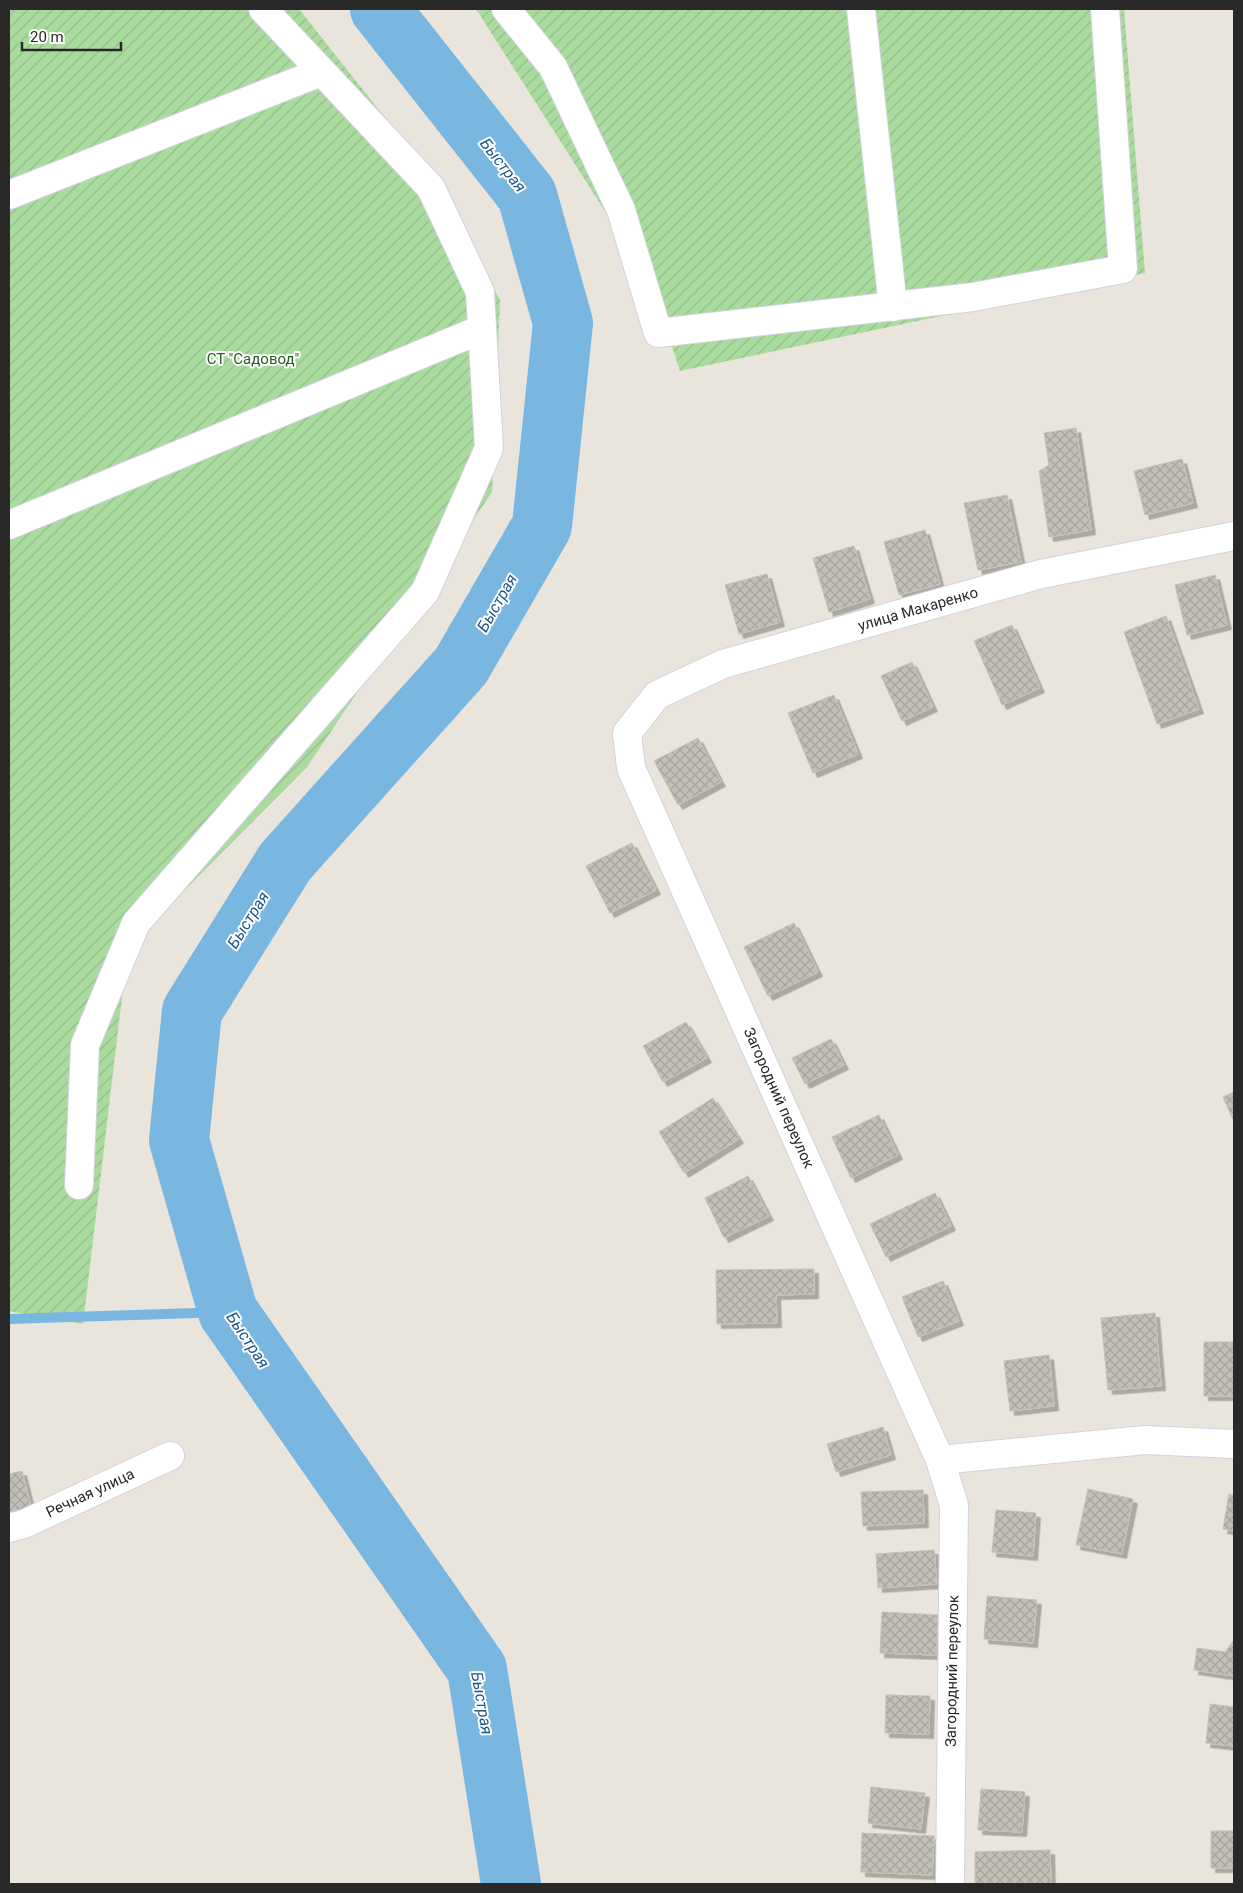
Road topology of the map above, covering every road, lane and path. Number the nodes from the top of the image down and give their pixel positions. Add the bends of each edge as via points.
1 (263, 9) edge
2 (506, 9) edge
3 (861, 9) edge
4 (1105, 9) edge
5 (320, 72) junction
6 (9, 195) edge
7 (894, 307) junction
8 (482, 329) junction
9 (9, 525) edge
10 (1234, 536) edge
11 (626, 733) joint
12 (79, 1185) dead end
13 (1234, 1444) edge
14 (170, 1456) dead end
15 (940, 1460) junction
16 (9, 1528) edge
17 (950, 1884) edge

1 - 5 street
2 - 7 street via 553,67 621,210 658,333
3 - 7 street
4 - 7 street via 1123,269
5 - 6 street
5 - 8 street via 431,188 480,292
8 - 9 street
8 - 12 street via 489,448 425,592 136,923 84,1045
10 - 11 street, улица Макаренко via 1041,574 723,664 658,695
11 - 15 street, Загородний переулок via 631,768
13 - 15 street via 1146,1440
14 - 16 street, Речная улица
15 - 17 street, Загородний переулок via 954,1505

